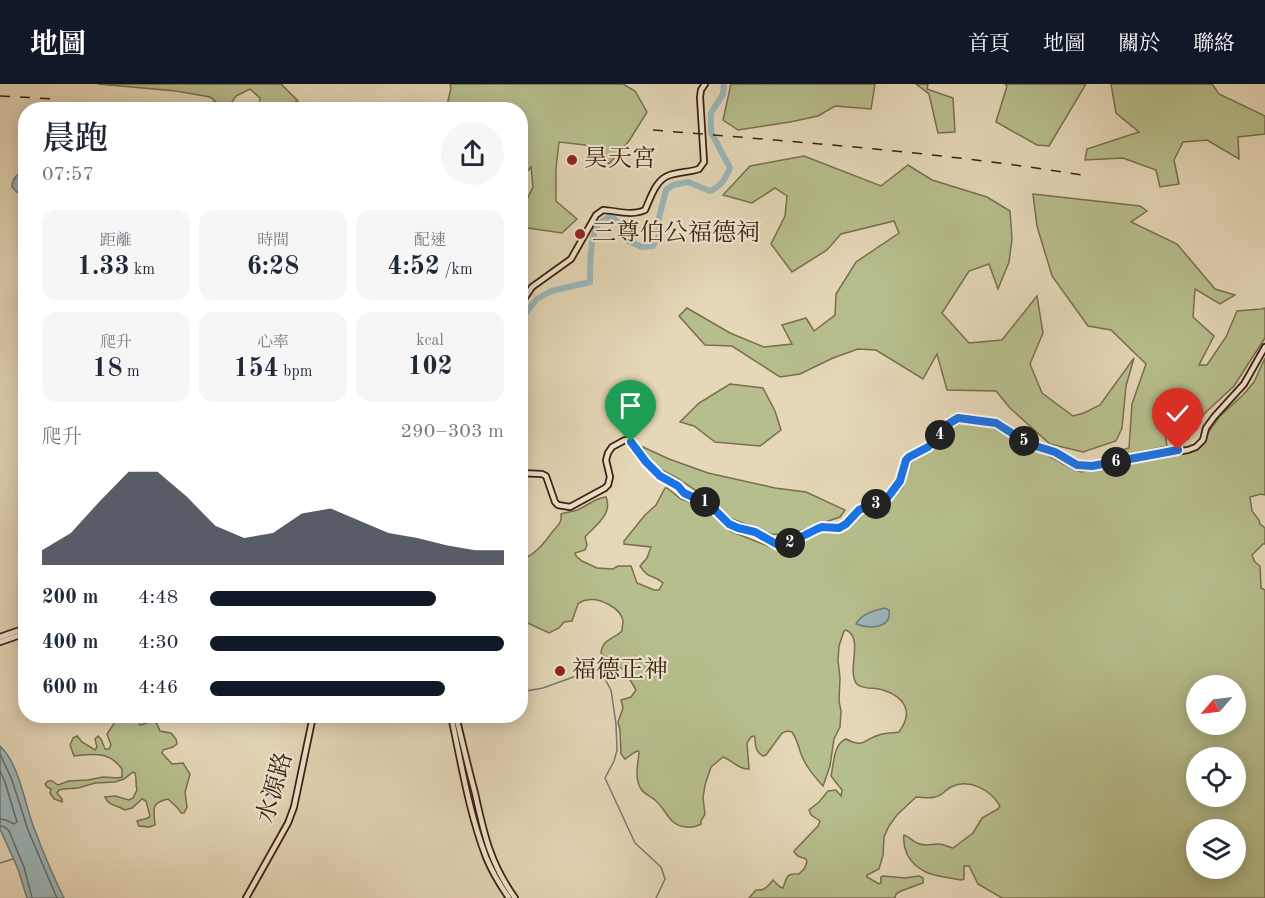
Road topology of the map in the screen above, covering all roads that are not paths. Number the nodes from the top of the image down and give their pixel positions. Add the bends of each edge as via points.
1 (705, 84) edge
2 (528, 293) edge
3 (1265, 347) edge
4 (528, 473) edge
5 (18, 631) edge
6 (18, 636) edge
7 (0, 637) edge
8 (0, 642) edge
9 (312, 723) edge
10 (453, 723) edge
11 (458, 723) edge
12 (246, 898) edge
13 (509, 898) edge
14 (515, 898) edge

1 - 2 street via 700,97 704,162 699,169 664,178 642,212 599,212 571,259
3 - 4 street via 1244,384 1214,417 1196,447 1082,467 1055,452 1029,444 996,423 958,418 945,426 928,447 906,460 900,481 888,497 859,510 839,528 822,527 787,544 778,545 729,524 710,505 660,476 628,440 616,444 608,453 608,485 570,507 555,502 546,476
5 - 7 street
6 - 8 street
9 - 12 street, 水源路 via 294,807
10 - 13 street via 486,858
11 - 14 street via 484,836 502,881

